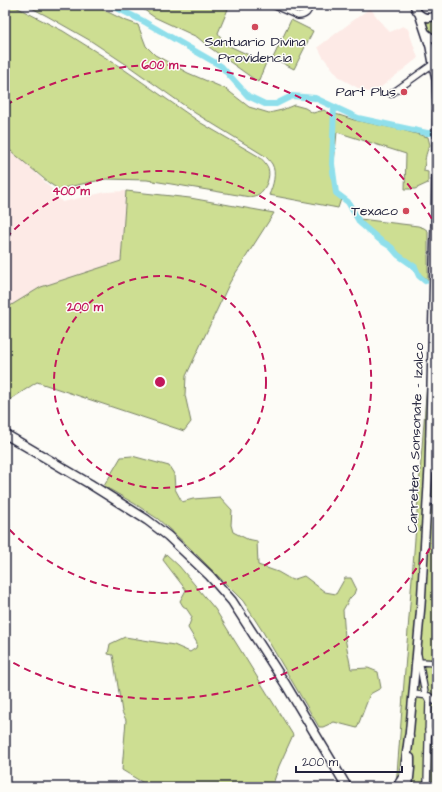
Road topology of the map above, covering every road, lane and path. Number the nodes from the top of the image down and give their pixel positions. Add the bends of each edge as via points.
1 (273, 5) edge
2 (311, 5) edge
3 (414, 6) edge
4 (419, 14) junction
5 (437, 15) edge
6 (426, 33) junction
7 (437, 38) edge
8 (435, 62) edge
9 (436, 80) edge
10 (391, 94) dead end
11 (437, 105) edge
12 (437, 109) edge
13 (437, 121) edge
14 (437, 139) edge
15 (437, 155) edge
16 (434, 410) edge
17 (5, 434) edge
18 (429, 438) junction
19 (5, 439) edge
20 (437, 441) edge
21 (429, 468) junction
22 (437, 472) edge
23 (427, 499) junction
24 (437, 503) edge
25 (417, 653) junction
26 (420, 662) junction
27 (437, 663) edge
28 (413, 694) junction
29 (426, 696) junction
30 (437, 702) edge
31 (428, 730) junction
32 (437, 734) edge
33 (409, 737) junction
34 (342, 783) edge
35 (347, 787) edge
36 (353, 787) edge
37 (397, 787) edge
38 (405, 787) edge
39 (408, 787) edge
40 (427, 787) edge

1 - 2 street via 302,16
3 - 4 main road
4 - 5 main road via 428,18
4 - 6 main road
6 - 7 main road via 434,39
6 - 8 main road
8 - 9 main road
8 - 10 street
9 - 11 main road
12 - 13 main road, Carretera Sonsonate - Izalco
13 - 14 main road, Carretera Sonsonate - Izalco
14 - 15 main road, Carretera Sonsonate - Izalco
15 - 16 main road, Carretera Sonsonate - Izalco
16 - 18 main road, Carretera Sonsonate - Izalco
17 - 34 highway via 147,520 210,576 232,602 286,685
18 - 20 street
18 - 21 main road, Carretera Sonsonate - Izalco
19 - 34 highway via 141,521 193,564 235,612
21 - 22 street
21 - 23 main road, Carretera Sonsonate - Izalco
23 - 24 street
23 - 25 main road, Carretera Sonsonate - Izalco
25 - 26 street
25 - 28 main road, Carretera Sonsonate - Izalco
26 - 27 street
26 - 29 street
28 - 29 street
28 - 33 main road, Carretera Sonsonate - Izalco
29 - 30 street
29 - 31 street via 429,701
31 - 32 street
31 - 40 street
33 - 37 highway via 404,776
33 - 38 highway
33 - 39 highway
34 - 35 highway
34 - 36 highway

